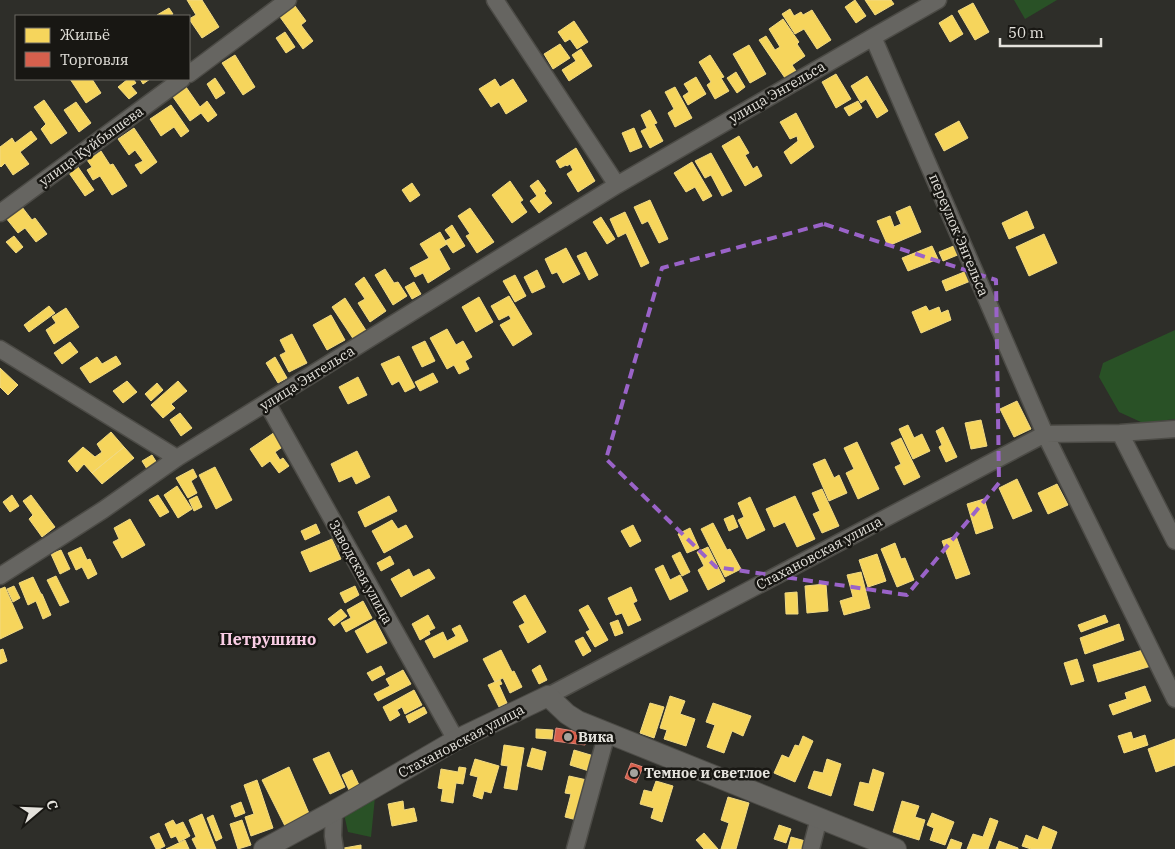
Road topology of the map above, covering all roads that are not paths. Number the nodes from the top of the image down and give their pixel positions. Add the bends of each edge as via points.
1 (288, 0) edge
2 (495, 0) edge
3 (938, 0) edge
4 (873, 36) junction
5 (190, 73) edge
6 (181, 80) edge
7 (617, 186) junction
8 (0, 213) edge
9 (0, 349) edge
10 (267, 403) junction
11 (1175, 429) edge
12 (1120, 433) junction
13 (1045, 434) junction
14 (177, 458) junction
15 (1175, 541) edge
16 (0, 576) edge
17 (548, 696) junction
18 (1175, 699) edge
19 (607, 732) junction
20 (456, 740) junction
21 (334, 811) junction
22 (819, 818) junction
23 (264, 849) edge
24 (335, 849) edge
25 (575, 849) edge
26 (811, 849) edge
27 (896, 849) edge

1 - 5 street
2 - 7 street
3 - 4 street, улица Энгельса
4 - 7 street, улица Энгельса
4 - 13 street, переулок Энгельса
6 - 8 street, улица Куйбышева
7 - 10 street, улица Энгельса
9 - 14 street
10 - 14 street, улица Энгельса
10 - 20 street, Заводская улица
11 - 12 street
12 - 13 street
12 - 15 street
13 - 17 street, Стахановская улица
13 - 18 street
14 - 16 street, улица Энгельса via 104,510
17 - 19 street via 578,721
17 - 20 street, Стахановская улица
19 - 22 street
19 - 25 street
20 - 21 street, Стахановская улица
21 - 23 street, Стахановская улица
21 - 24 street
22 - 26 street
22 - 27 street

